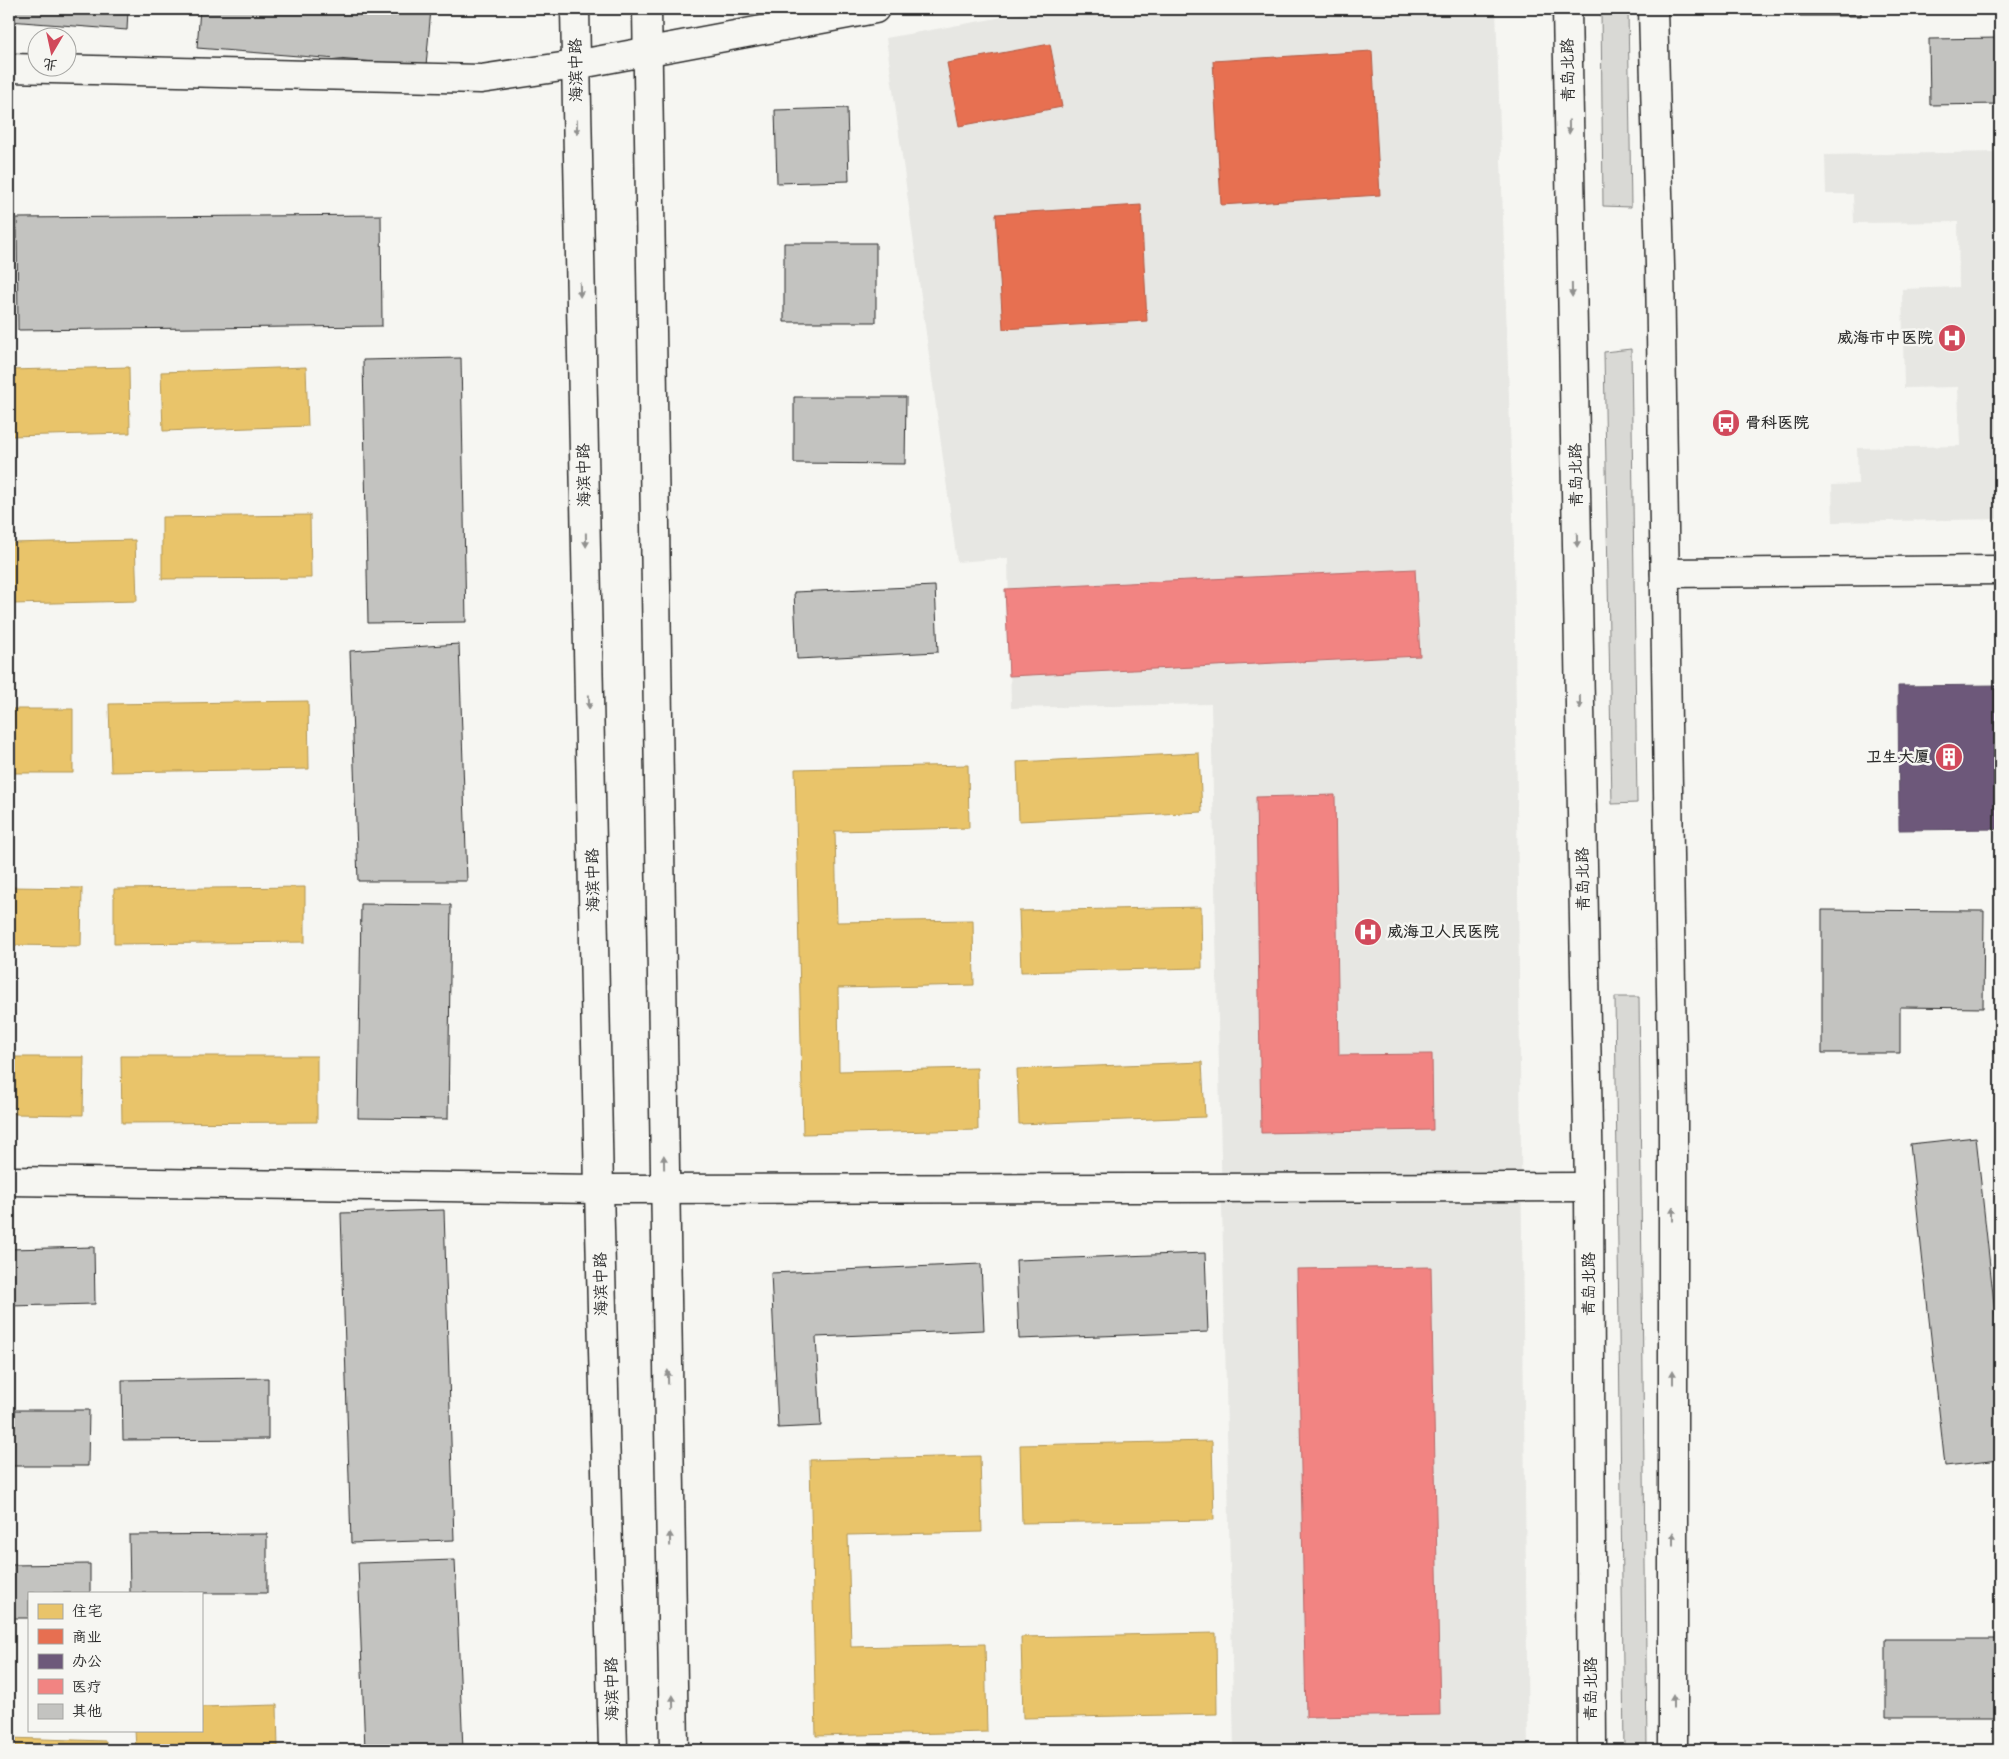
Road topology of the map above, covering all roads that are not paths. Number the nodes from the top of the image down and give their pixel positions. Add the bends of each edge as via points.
1 (575, 9) edge
2 (646, 9) edge
3 (875, 9) edge
4 (1567, 9) edge
5 (1653, 9) edge
6 (647, 52) junction
7 (576, 65) junction
8 (9, 68) edge
9 (2000, 570) edge
10 (1666, 573) junction
11 (9, 1181) edge
12 (1589, 1187) junction
13 (599, 1188) junction
14 (664, 1189) junction
15 (614, 1750) edge
16 (674, 1750) edge
17 (1592, 1750) edge
18 (1673, 1750) edge

1 - 7 main road, 海滨中路
2 - 6 main road
3 - 6 main road
4 -> 12 main road, 青岛北路
5 - 10 main road
6 - 7 main road
14 -> 6 main road
7 - 8 main road via 480,79
7 -> 13 main road, 海滨中路
9 - 10 main road
18 -> 10 main road via 1673,1118
11 - 13 main road
12 - 14 main road
12 - 17 main road, 青岛北路
13 - 14 main road
13 - 15 main road, 海滨中路
16 -> 14 main road

